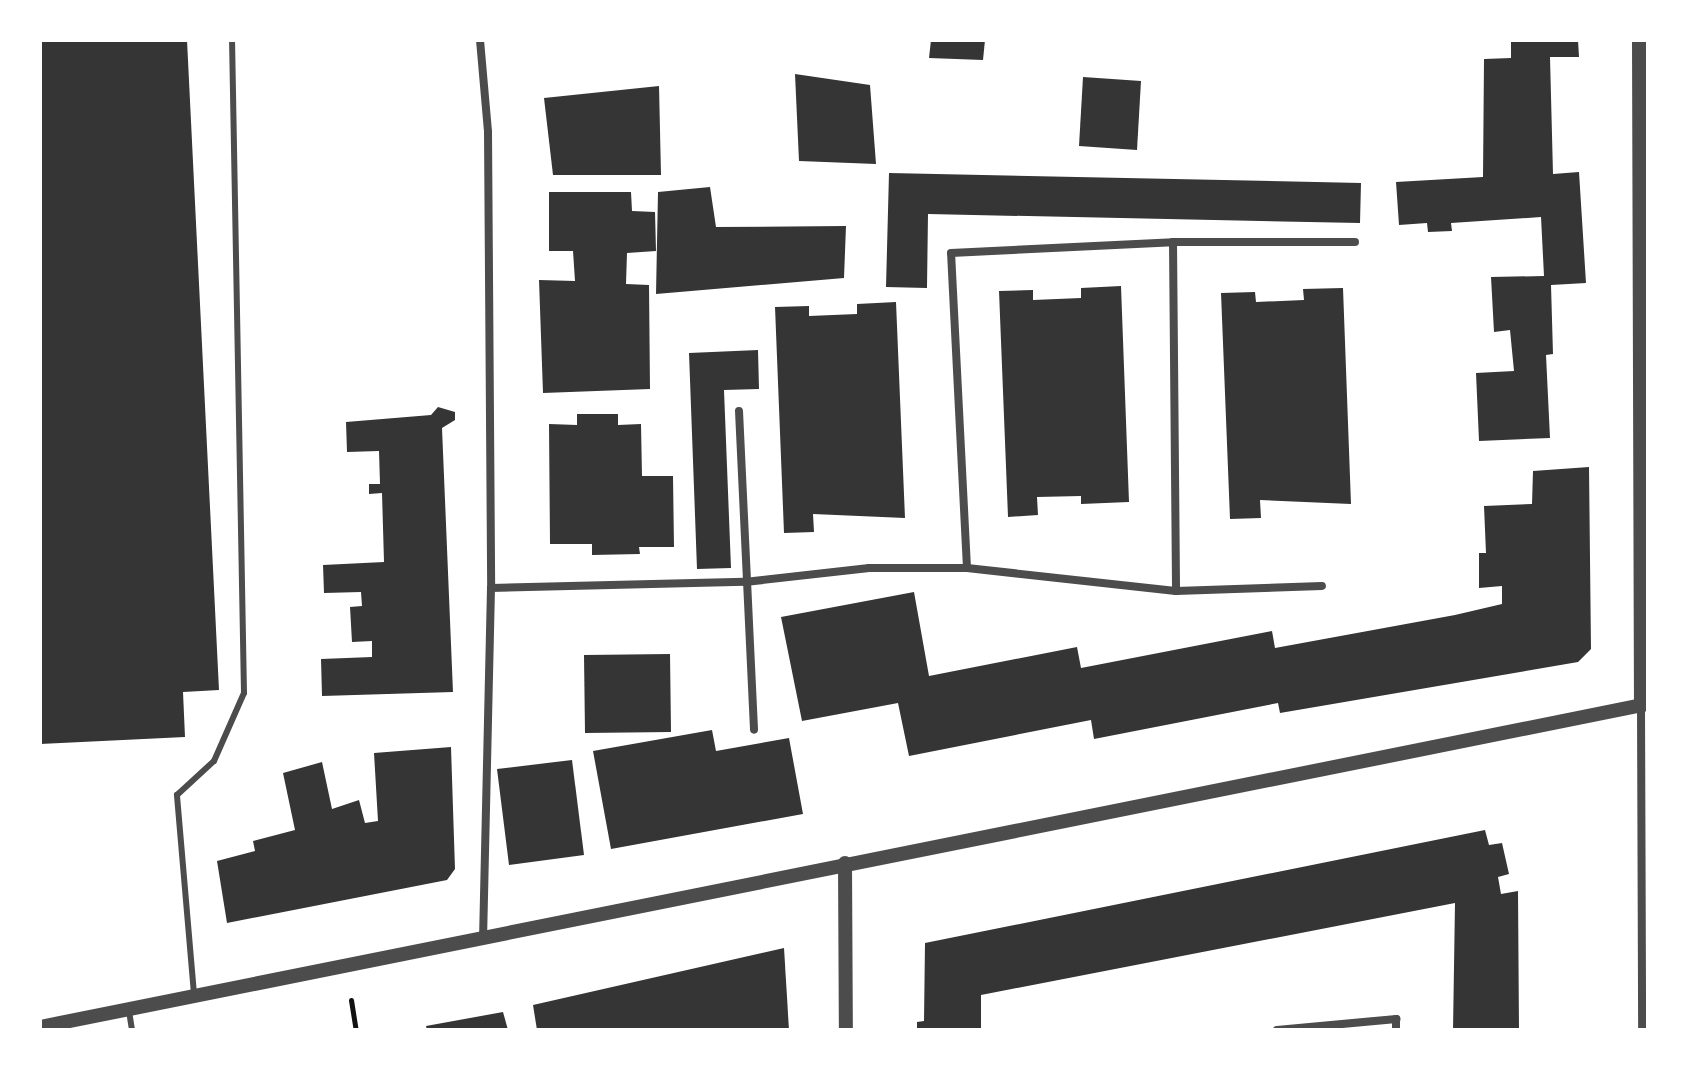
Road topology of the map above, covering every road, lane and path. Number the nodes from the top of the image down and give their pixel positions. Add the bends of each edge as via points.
1 (232, 40) edge
2 (480, 40) edge
3 (1639, 40) edge
4 (1173, 242) junction
5 (1355, 242) dead end
6 (739, 411) dead end
7 (967, 568) junction
8 (745, 582) junction
9 (1322, 586) dead end
10 (491, 588) junction
11 (1176, 591) junction
12 (1645, 705) edge
13 (754, 730) dead end
14 (845, 863) junction
15 (483, 938) junction
16 (194, 998) junction
17 (351, 1000) dead end
18 (129, 1011) junction
19 (40, 1027) edge
20 (132, 1030) edge
21 (356, 1030) edge
22 (846, 1030) edge
23 (1277, 1030) edge
24 (1396, 1030) edge
25 (1642, 1030) edge

1 - 16 lane via 244,693 214,761 177,795
2 - 10 street via 488,132
3 - 12 street
4 - 5 street
4 - 7 street via 951,253
4 - 11 street
6 - 8 street
7 - 8 street via 869,568
7 - 11 street
8 - 10 street
8 - 13 street
9 - 11 street
10 - 15 street
12 - 14 street
12 - 25 street
14 - 15 street
14 - 22 street
15 - 16 street
16 - 18 street
17 - 21 path
18 - 19 street
18 - 20 lane
23 - 24 street via 1396,1019

